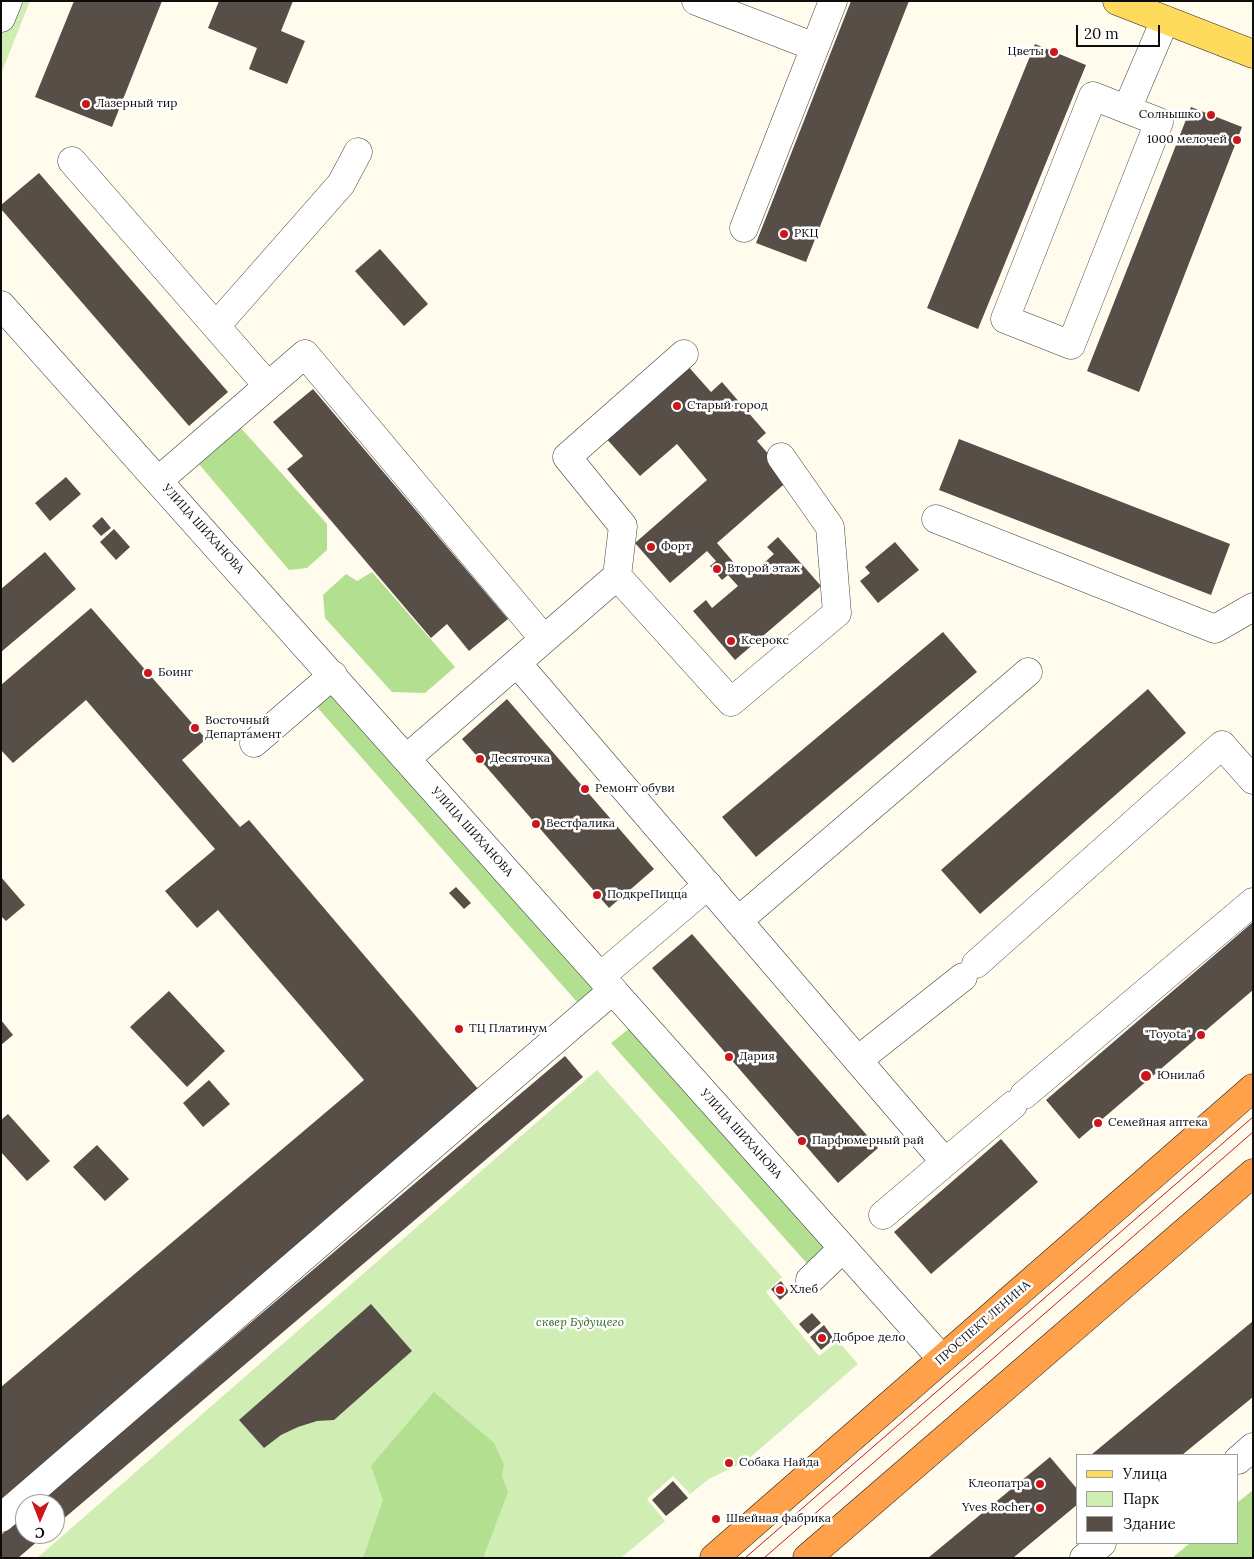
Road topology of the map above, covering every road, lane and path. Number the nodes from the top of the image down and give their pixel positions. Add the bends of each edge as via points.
1 (8, 1) edge
2 (696, 1) edge
3 (833, 1) edge
4 (1117, 1) edge
5 (1, 18) edge
6 (1166, 20) junction
7 (815, 47) junction
8 (1253, 54) edge
9 (1127, 109) junction
10 (358, 152) dead end
11 (72, 161) dead end
12 (744, 228) dead end
13 (1, 305) edge
14 (216, 326) junction
15 (684, 354) dead end
16 (268, 386) junction
17 (781, 457) dead end
18 (159, 480) junction
19 (936, 519) dead end
20 (617, 576) junction
21 (1253, 607) edge
22 (544, 639) junction
23 (517, 662) junction
24 (1028, 672) dead end
25 (333, 675) junction
26 (254, 743) dead end
27 (407, 758) junction
28 (1253, 780) edge
29 (708, 885) junction
30 (1253, 902) edge
31 (738, 921) junction
32 (607, 983) junction
33 (858, 1060) junction
34 (1253, 1088) edge
35 (946, 1162) junction
36 (1253, 1173) edge
37 (882, 1215) dead end
38 (843, 1248) junction
39 (810, 1280) dead end
40 (942, 1359) junction
41 (1253, 1447) edge
42 (1239, 1459) edge
43 (1, 1518) edge
44 (1101, 1544) edge
45 (714, 1558) edge
46 (807, 1558) edge
47 (1084, 1558) edge

1 - 5 street
2 - 7 street
3 - 7 street
4 - 6 main road
6 - 8 main road
6 - 9 street
7 - 12 street
9 - 9 street via 1094,96 1006,319 1071,345 1159,122
10 - 14 street via 341,184
11 - 14 street
13 - 18 street, УЛИЦА ШИХАНОВА
14 - 16 street
15 - 20 street via 567,457 623,526
16 - 18 street
16 - 22 street via 305,354
17 - 20 street via 830,527 837,613 731,702
18 - 25 street, УЛИЦА ШИХАНОВА
19 - 21 street via 1215,629
20 - 22 street
22 - 23 street
23 - 27 street
23 - 29 street
24 - 31 street
25 - 26 street
25 - 27 street, УЛИЦА ШИХАНОВА
27 - 32 street, УЛИЦА ШИХАНОВА
28 - 33 street via 1222,745 970,971
29 - 31 street
29 - 32 street
30 - 35 street
31 - 33 street
32 - 38 street, УЛИЦА ШИХАНОВА
32 - 43 street
33 - 35 street
34 - 40 highway, ПРОСПЕКТ ЛЕНИНА
35 - 37 street
36 - 46 highway
38 - 39 street
38 - 40 street, УЛИЦА ШИХАНОВА
40 - 45 highway, ПРОСПЕКТ ЛЕНИНА
41 - 42 street
44 - 47 street

